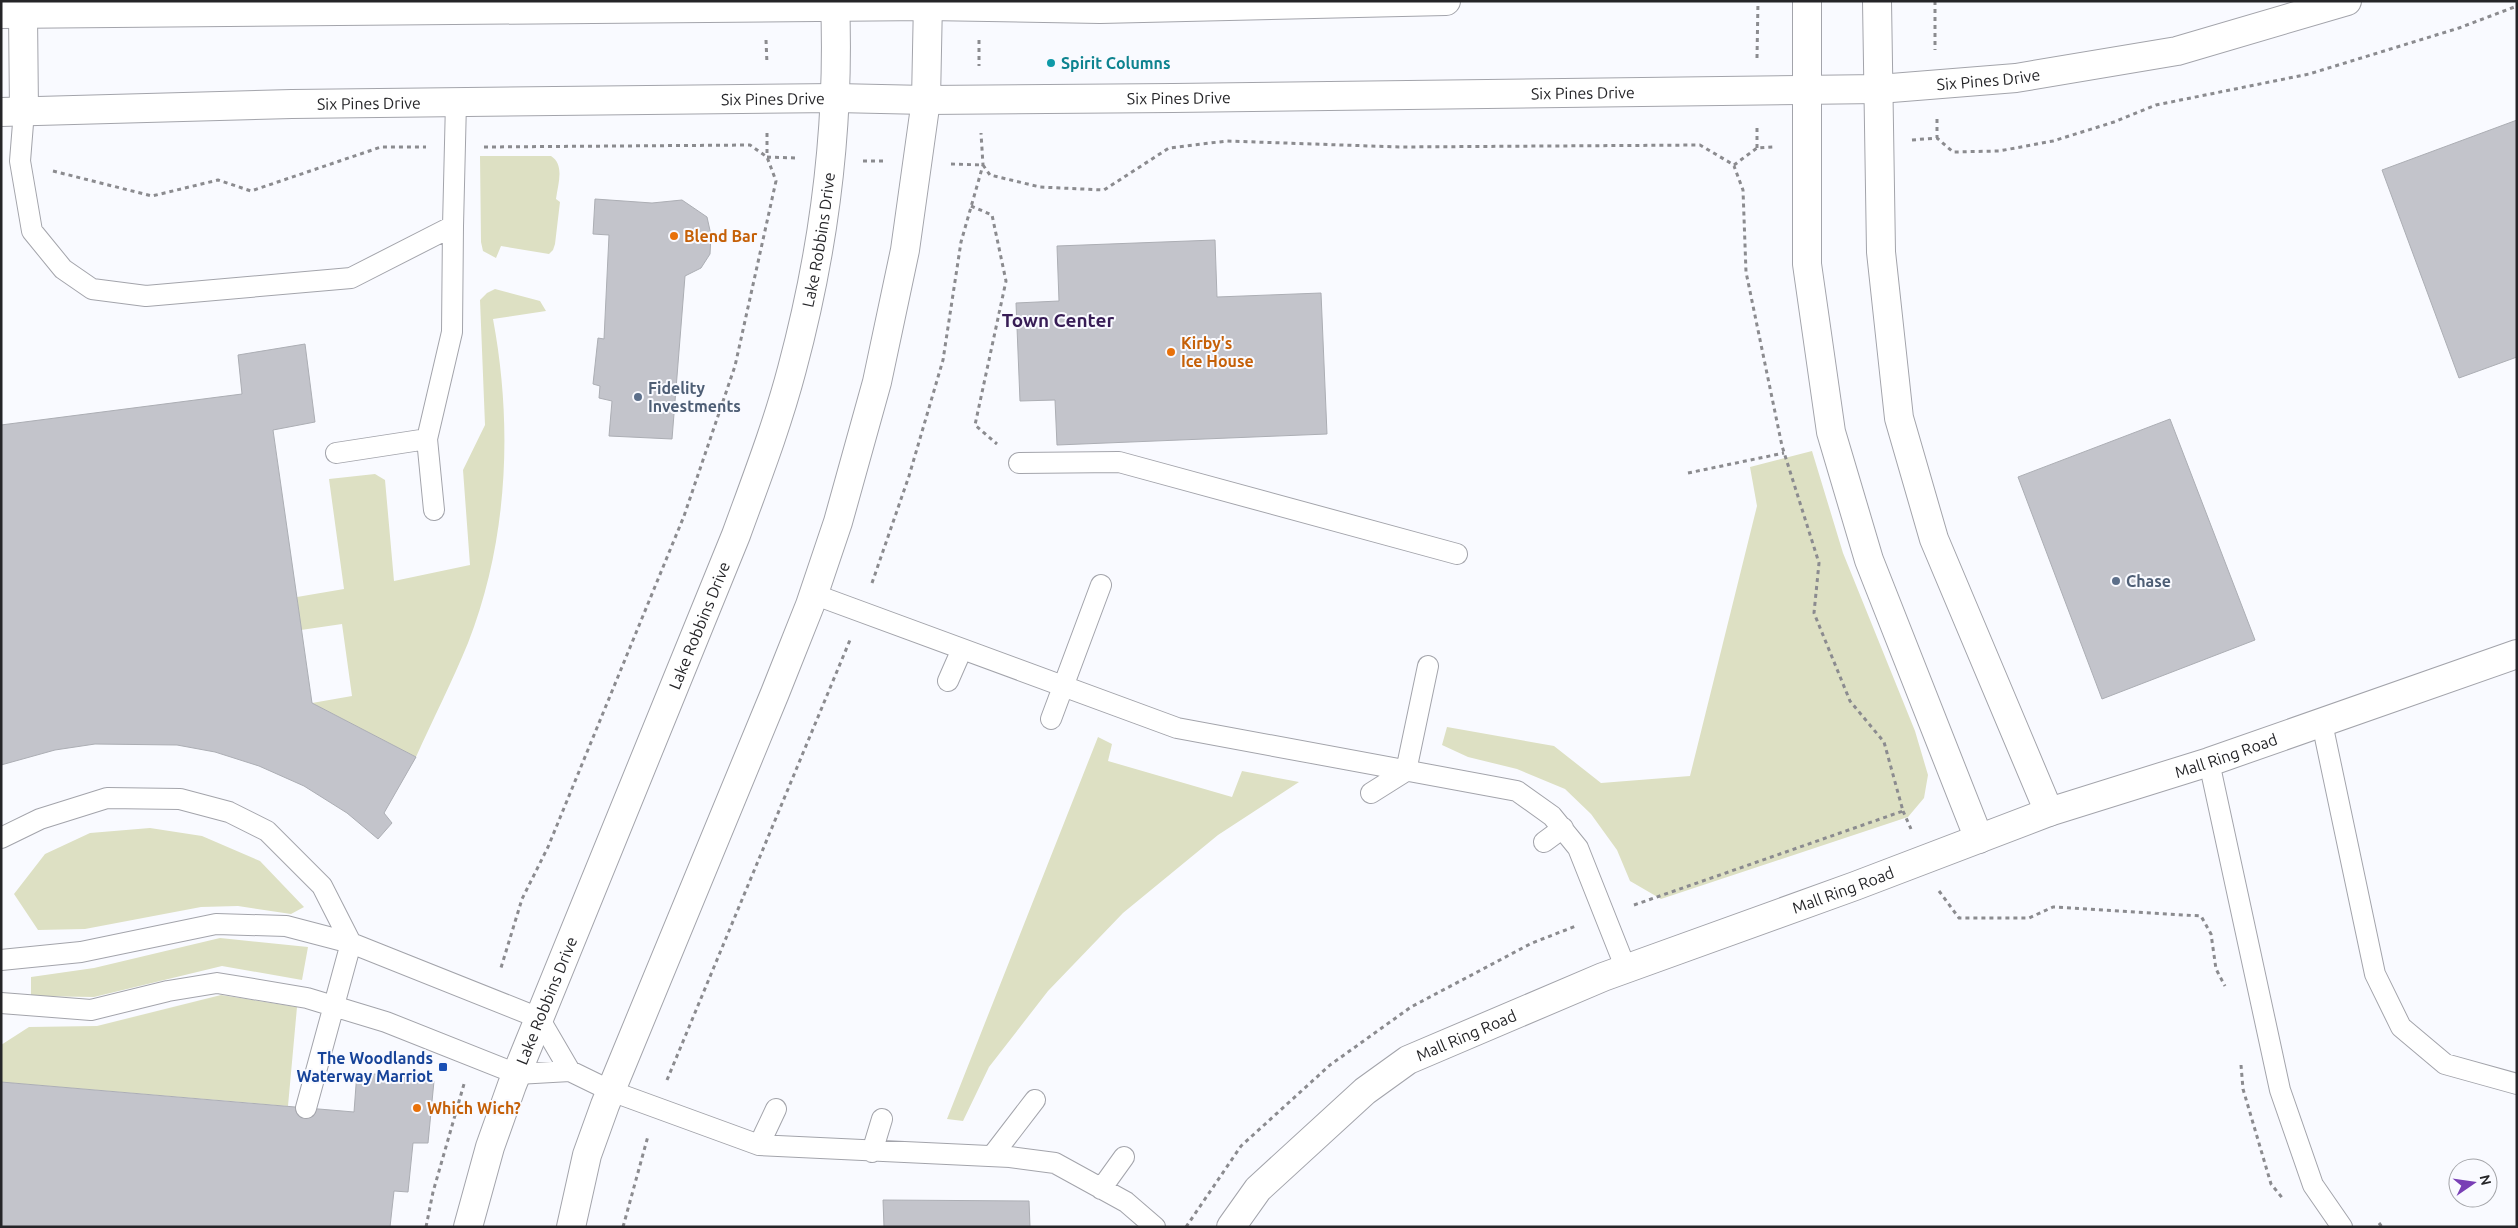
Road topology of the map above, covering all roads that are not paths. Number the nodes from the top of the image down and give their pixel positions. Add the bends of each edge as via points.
1 (1446, 1) edge
2 (1807, 1) edge
3 (1877, 1) edge
4 (2346, 1) edge
5 (836, 4) edge
6 (928, 4) edge
7 (16, 10) edge
8 (1879, 89) junction
9 (1809, 91) junction
10 (836, 98) junction
11 (926, 100) junction
12 (456, 102) junction
13 (13, 111) edge
14 (453, 226) junction
15 (427, 439) junction
16 (336, 453) dead end
17 (1019, 462) road end
18 (434, 510) dead end
19 (1457, 554) dead end
20 (1101, 585) dead end
21 (813, 594) junction
22 (962, 649) junction
23 (2517, 654) edge
24 (1428, 666) dead end
25 (948, 681) dead end
26 (1062, 686) junction
27 (1051, 719) dead end
28 (2322, 723) junction
29 (2209, 762) junction
30 (1406, 771) junction
31 (1371, 793) dead end
32 (2049, 812) junction
33 (1562, 828) junction
34 (1, 838) edge
35 (1979, 839) junction
36 (1544, 842) dead end
37 (351, 943) junction
38 (1, 960) edge
39 (1626, 969) junction
40 (1, 1003) edge
41 (334, 1006) junction
42 (539, 1018) junction
43 (570, 1071) junction
44 (517, 1074) junction
45 (2517, 1084) edge
46 (611, 1091) junction
47 (1035, 1100) dead end
48 (306, 1108) dead end
49 (776, 1109) dead end
50 (882, 1119) dead end
51 (759, 1145) junction
52 (872, 1152) junction
53 (992, 1156) junction
54 (1124, 1157) dead end
55 (1101, 1189) junction
56 (468, 1227) edge
57 (570, 1227) edge
58 (1154, 1227) edge
59 (1230, 1227) edge
60 (2342, 1227) edge

1 - 6 street via 1100,9
2 - 9 street
3 - 8 street
4 - 8 street, Six Pines Drive via 2176,51 2016,78
5 - 6 street
5 - 7 street
5 - 10 street, Lake Robbins Drive
6 - 11 street
7 - 13 street
8 - 9 street, Six Pines Drive
8 - 32 street via 1881,252 1899,418 1934,539
9 - 11 street, Six Pines Drive
9 - 35 street via 1808,264 1831,432 1869,560
10 - 11 street, Six Pines Drive
10 - 12 street, Six Pines Drive
10 - 42 street, Lake Robbins Drive via 822,231 792,370 770,444
11 - 21 street via 905,250 877,382 838,522
12 - 13 street, Six Pines Drive
12 - 14 lane
13 - 14 lane via 32,232 63,269 92,289 146,296 351,278
14 - 15 lane via 452,332
15 - 16 lane
15 - 18 lane
17 - 19 lane via 1119,462
20 - 26 lane
21 - 22 lane
21 - 46 street via 763,725
22 - 25 lane
22 - 26 lane
23 - 28 street, Mall Ring Road
24 - 30 lane
26 - 27 lane
26 - 30 lane via 1177,728
28 - 29 street, Mall Ring Road
28 - 45 lane via 2375,974 2401,1027 2444,1064
29 - 32 street, Mall Ring Road
29 - 60 lane via 2280,1090 2313,1185
30 - 31 lane
30 - 33 lane via 1517,791 1552,816
32 - 35 street, Mall Ring Road
33 - 36 lane
33 - 39 lane via 1578,848
34 - 37 lane via 40,819 107,798 180,798 229,812 266,831 322,886
35 - 39 street, Mall Ring Road
37 - 38 lane via 286,926 216,924 81,952
37 - 41 lane
37 - 42 lane
39 - 59 street, Mall Ring Road via 1408,1060 1365,1091 1258,1188
40 - 41 lane via 91,1010 217,983 307,998
41 - 44 lane via 386,1022
41 - 48 lane
42 - 43 lane
42 - 44 street, Lake Robbins Drive
43 - 44 lane
43 - 46 lane
44 - 56 street, Lake Robbins Drive via 490,1147
46 - 51 lane
46 - 57 street via 587,1155
47 - 53 lane
49 - 51 lane
50 - 52 lane
51 - 52 lane
52 - 53 lane
53 - 55 lane via 1055,1163
54 - 55 lane
55 - 58 lane via 1126,1202

